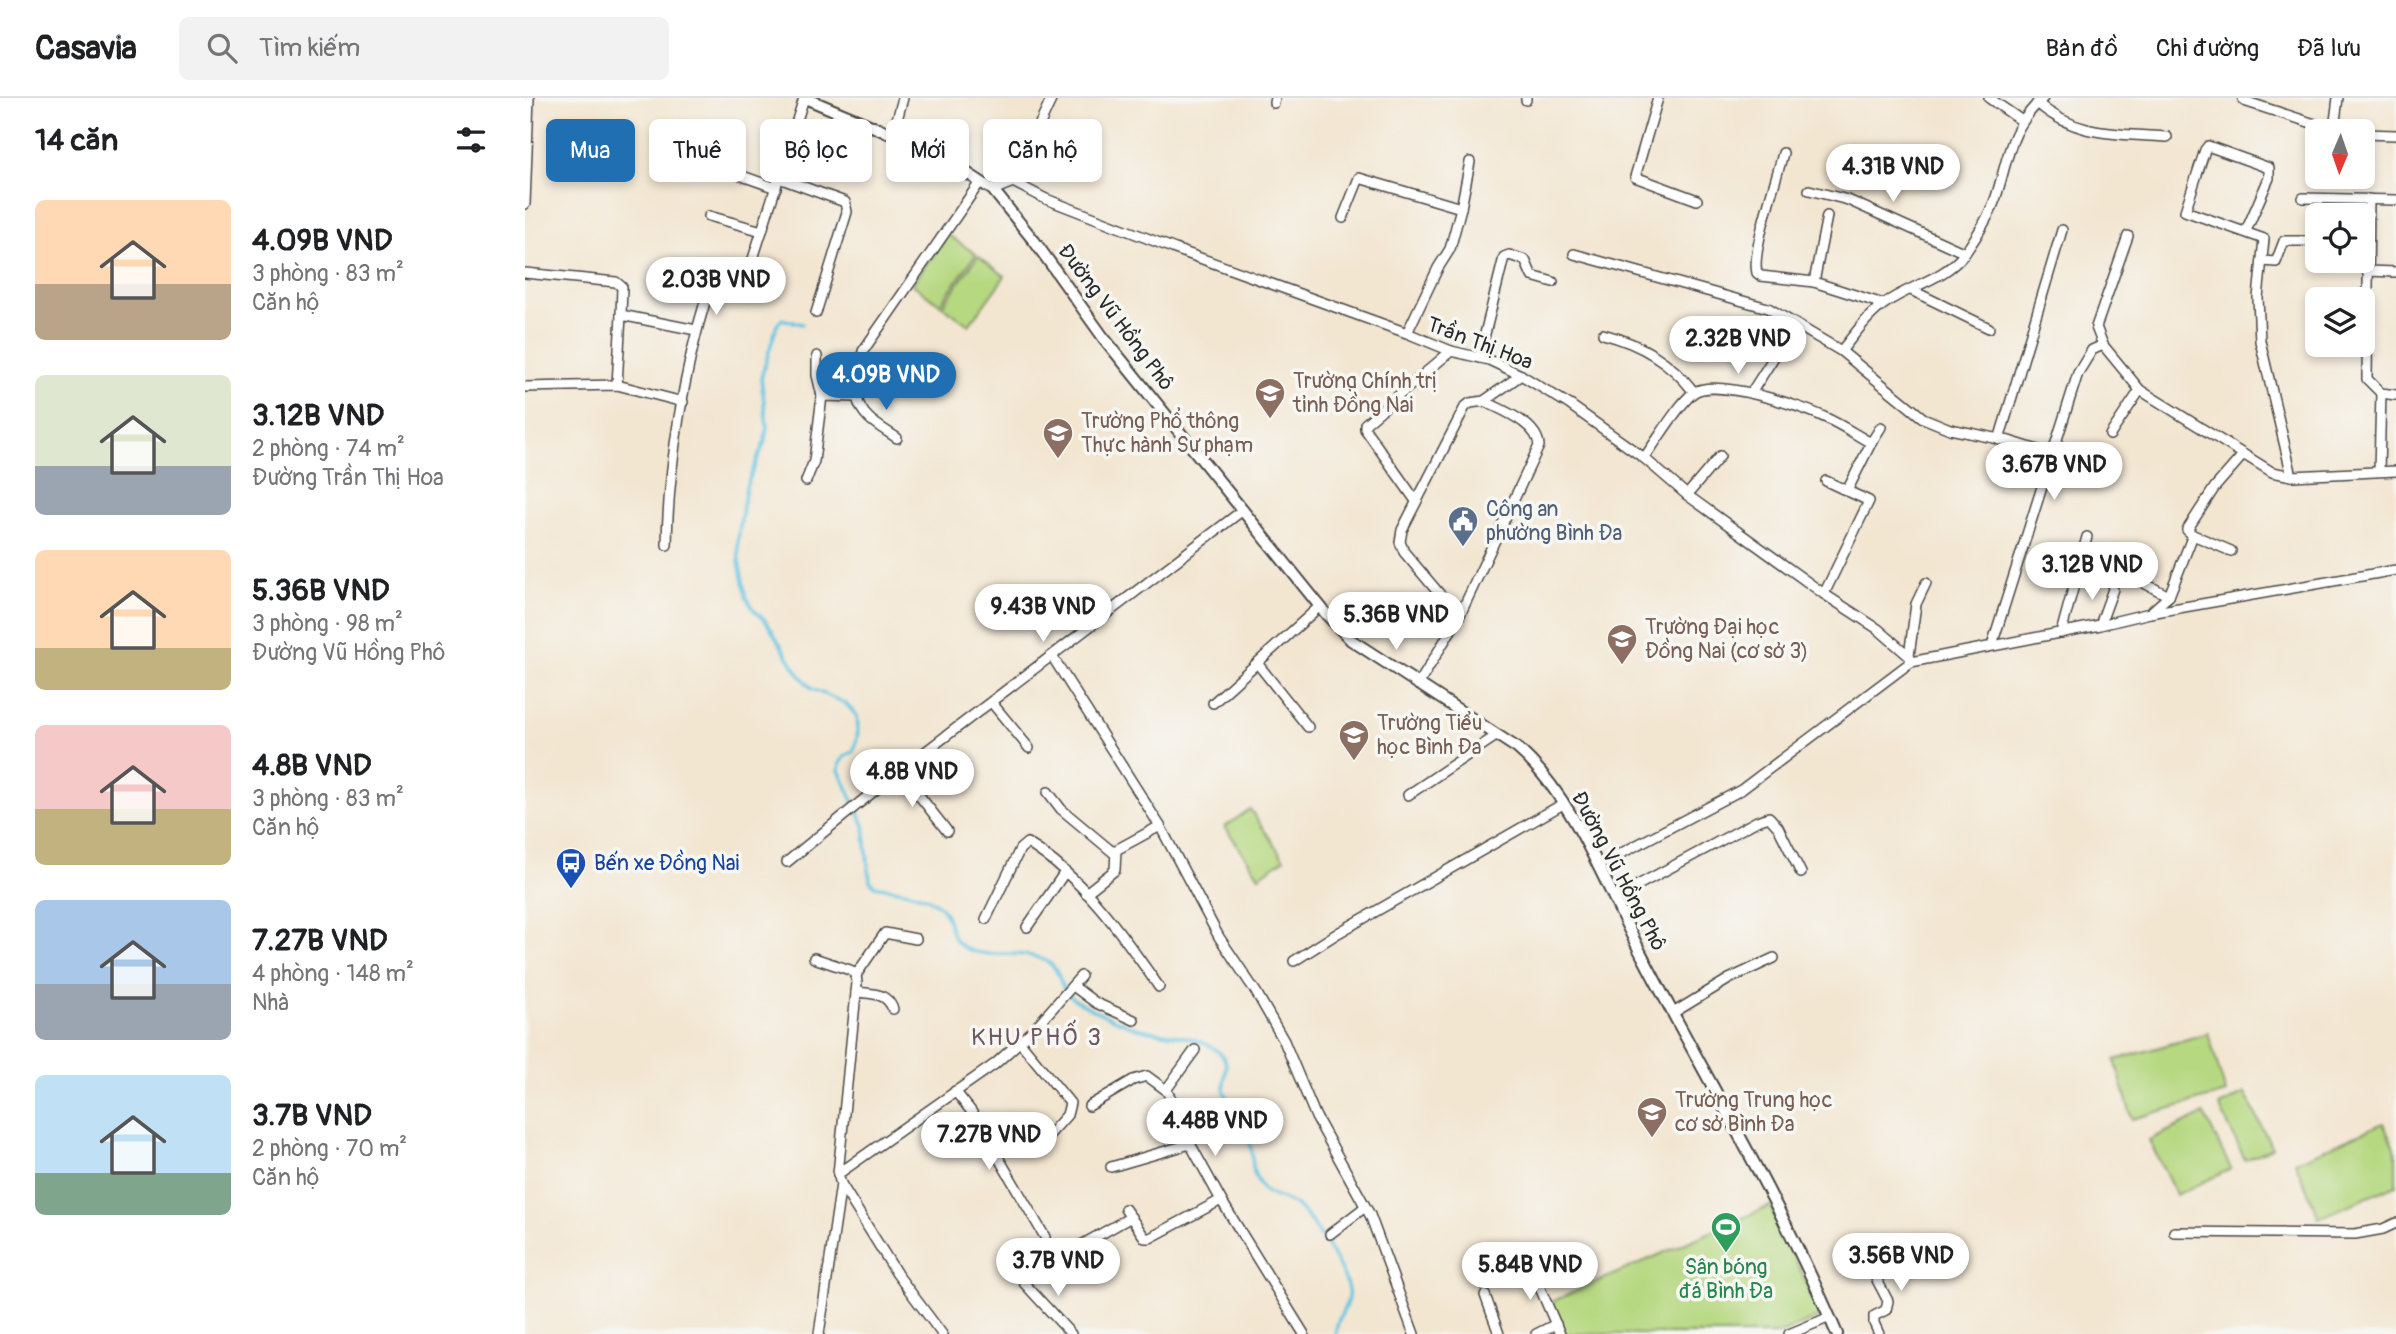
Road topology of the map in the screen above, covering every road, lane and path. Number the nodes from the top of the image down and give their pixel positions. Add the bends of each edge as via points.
1 (529, 98) edge
2 (805, 98) edge
3 (903, 98) edge
4 (1052, 98) edge
5 (1657, 98) edge
6 (1989, 98) edge
7 (2243, 98) edge
8 (2338, 98) edge
9 (2040, 100) edge
10 (798, 119) edge
11 (897, 119) edge
12 (1042, 119) edge
13 (2335, 119) edge
14 (2305, 120) edge
15 (2022, 121) junction
16 (886, 131) edge
17 (2375, 134) edge
18 (2396, 135) edge
19 (2168, 137) dead end
20 (1783, 153) dead end
21 (1470, 162) dead end
22 (969, 175) edge
23 (746, 177) edge
24 (778, 182) edge
25 (790, 182) edge
26 (979, 182) junction
27 (1013, 182) joint
28 (776, 188) junction
29 (993, 190) junction
30 (1808, 190) dead end
31 (2303, 198) dead end
32 (2369, 199) junction
33 (1697, 200) dead end
34 (2396, 200) edge
35 (2369, 203) edge
36 (525, 204) edge
37 (1461, 208) junction
38 (709, 216) dead end
39 (1827, 216) dead end
40 (1343, 218) dead end
41 (2062, 230) dead end
42 (762, 231) junction
43 (2246, 231) junction
44 (2128, 236) dead end
45 (2305, 241) edge
46 (1965, 253) junction
47 (1574, 254) dead end
48 (2262, 261) junction
49 (2375, 271) edge
50 (2396, 272) edge
51 (525, 273) edge
52 (2367, 273) edge
53 (703, 280) dead end
54 (1553, 282) dead end
55 (1814, 282) junction
56 (1911, 290) junction
57 (706, 295) dead end
58 (1883, 304) junction
59 (816, 313) dead end
60 (621, 315) junction
61 (1795, 324) junction
62 (1989, 328) dead end
63 (696, 330) junction
64 (1407, 333) junction
65 (1603, 334) dead end
66 (2103, 345) junction
67 (1451, 351) junction
68 (1841, 351) junction
69 (817, 356) dead end
70 (1479, 358) junction
71 (1521, 375) junction
72 (617, 385) junction
73 (525, 387) edge
74 (2140, 390) junction
75 (1694, 392) junction
76 (1751, 393) junction
77 (2381, 393) junction
78 (2396, 395) edge
79 (822, 396) junction
80 (857, 397) junction
81 (1484, 401) junction
82 (683, 402) junction
83 (1881, 427) dead end
84 (2110, 435) dead end
85 (897, 438) dead end
86 (1999, 440) junction
87 (1871, 443) junction
88 (2054, 455) junction
89 (2243, 455) junction
90 (1720, 456) dead end
91 (1644, 458) junction
92 (2379, 471) junction
93 (2396, 471) edge
94 (2292, 476) junction
95 (806, 481) dead end
96 (1826, 481) dead end
97 (1847, 491) junction
98 (1687, 495) junction
99 (1416, 501) junction
100 (1243, 510) junction
101 (2193, 535) junction
102 (2087, 537) dead end
103 (667, 545) dead end
104 (2231, 551) dead end
105 (2103, 562) dead end
106 (2396, 570) edge
107 (1926, 583) dead end
108 (2113, 590) dead end
109 (1824, 594) junction
110 (2169, 596) junction
111 (1319, 606) junction
112 (2150, 613) junction
113 (1459, 617) junction
114 (2100, 625) junction
115 (2061, 633) junction
116 (1992, 645) junction
117 (1052, 656) junction
118 (1910, 659) junction
119 (1257, 663) junction
120 (1418, 685) junction
121 (992, 703) junction
122 (1213, 703) dead end
123 (1308, 727) dead end
124 (1496, 736) junction
125 (1029, 748) dead end
126 (900, 771) junction
127 (1048, 792) dead end
128 (1408, 795) dead end
129 (1563, 804) junction
130 (1160, 826) junction
131 (947, 831) dead end
132 (1115, 854) junction
133 (786, 862) dead end
134 (1598, 865) junction
135 (1065, 872) junction
136 (1801, 873) dead end
137 (1086, 893) junction
138 (1614, 898) junction
139 (986, 919) dead end
140 (1027, 927) dead end
141 (916, 939) dead end
142 (814, 958) dead end
143 (1774, 958) dead end
144 (1294, 961) dead end
145 (856, 975) junction
146 (1081, 976) dead end
147 (1073, 986) junction
148 (1159, 987) dead end
149 (856, 992) junction
150 (893, 1009) dead end
151 (1672, 1013) junction
152 (1134, 1020) dead end
153 (1020, 1042) junction
154 (1195, 1050) dead end
155 (1166, 1090) junction
156 (955, 1091) junction
157 (1089, 1106) dead end
158 (1050, 1134) dead end
159 (1190, 1144) junction
160 (1111, 1167) dead end
161 (839, 1179) junction
162 (1221, 1200) junction
163 (1365, 1207) junction
164 (2396, 1223) edge
165 (2174, 1232) dead end
166 (1331, 1234) dead end
167 (1045, 1237) dead end
168 (1062, 1256) dead end
169 (1527, 1258) dead end
170 (1868, 1263) dead end
171 (1024, 1283) dead end
172 (1485, 1295) dead end
173 (1830, 1317) junction
174 (1556, 1324) junction
175 (819, 1334) edge
176 (942, 1334) edge
177 (1071, 1334) edge
178 (1304, 1334) edge
179 (1414, 1334) edge
180 (1499, 1334) edge
181 (1536, 1334) edge
182 (1560, 1334) edge
183 (1789, 1334) edge
184 (1837, 1334) edge
185 (1879, 1334) edge

1 - 36 street
2 - 10 street
2 - 16 street, Đường Vũ Hồng Phô
3 - 11 street
4 - 12 street
5 - 33 street via 1635,177
6 - 15 street
7 - 14 street
8 - 13 street
9 - 15 street
9 - 19 street via 2066,124 2087,131
15 - 46 street via 2011,140 1993,205
17 - 18 street
20 - 55 street via 1762,228 1756,272
21 - 37 street
22 - 26 street, Đường Vũ Hồng Phô
23 - 28 street
24 - 28 street
25 - 59 street via 845,202 847,212
26 - 29 street, Đường Vũ Hồng Phô
26 - 80 street via 863,351
27 - 29 street
27 - 64 street, Trần Thị Hoa via 1175,249
28 - 42 street
29 - 100 street, Đường Vũ Hồng Phô via 1103,337
30 - 46 street via 1848,200
31 - 32 street
32 - 34 street
32 - 35 street
37 - 40 street via 1360,178
37 - 64 street via 1450,249
38 - 42 street
39 - 55 street
41 - 86 street
42 - 53 street via 743,285 736,288
43 - 43 street via 2269,168 2208,146 2185,211
43 - 48 street via 2264,239
44 - 66 street via 2096,327
45 - 48 street via 2284,241 2276,262
46 - 56 street via 1955,265
47 - 61 street via 1768,308
48 - 94 street via 2260,341
49 - 50 street
51 - 60 street via 616,282 622,287
52 - 77 street via 2367,379
54 - 70 street via 1532,276 1525,260 1504,257
55 - 58 street
56 - 58 street
56 - 62 street
57 - 63 street
58 - 68 street
60 - 63 street
60 - 72 street
61 - 68 street
61 - 76 street
63 - 82 street
64 - 67 street, Trần Thị Hoa
65 - 75 street via 1664,360
66 - 74 street
66 - 88 street via 2092,350 2078,373
67 - 70 street, Trần Thị Hoa
67 - 99 street via 1365,424
68 - 86 street via 1923,418
69 - 79 street
70 - 71 street, Trần Thị Hoa
71 - 81 street
71 - 91 street, Trần Thị Hoa
72 - 73 street
72 - 82 street
74 - 84 street
74 - 89 street
75 - 76 street via 1711,388
75 - 91 street
76 - 87 street via 1822,416
77 - 78 street
77 - 92 street
79 - 80 street
79 - 95 street via 814,461
80 - 85 street via 863,414
81 - 99 street via 1465,407
81 - 113 street via 1521,421 1534,432 1539,446
82 - 103 street
83 - 87 street
86 - 88 street
87 - 97 street
88 - 116 street
89 - 94 street via 2271,472
89 - 101 street via 2187,530
90 - 98 street
91 - 98 street, Trần Thị Hoa
92 - 93 street
92 - 94 street
96 - 97 street
97 - 109 street via 1869,501
98 - 109 street, Trần Thị Hoa
99 - 113 street via 1400,542
100 - 111 street, Đường Vũ Hồng Phô
100 - 117 street
101 - 104 street
101 - 110 street
102 - 115 street
105 - 110 street
106 - 112 street
107 - 118 street via 1916,604
108 - 114 street
109 - 118 street, Trần Thị Hoa via 1878,629
110 - 112 street
111 - 119 street
111 - 120 street, Đường Vũ Hồng Phô via 1351,640
112 - 114 street
113 - 120 street
114 - 115 street
115 - 116 street
116 - 118 street
117 - 121 street
117 - 130 street
118 - 134 street via 1741,790
119 - 122 street
119 - 123 street
120 - 124 street, Đường Vũ Hồng Phô
121 - 125 street
121 - 126 street
124 - 128 street
124 - 129 street, Đường Vũ Hồng Phô via 1534,763
126 - 131 street
126 - 133 street
127 - 132 street
129 - 134 street, Đường Vũ Hồng Phô
129 - 144 street
130 - 132 street via 1119,847
130 - 163 street via 1219,936 1284,1041 1316,1118
132 - 137 street via 1115,870
134 - 138 street, Đường Vũ Hồng Phô
135 - 137 street
135 - 139 street via 1044,853 1024,844
135 - 140 street
136 - 138 street via 1769,817
137 - 148 street
138 - 151 street, Đường Vũ Hồng Phô
141 - 145 street via 885,933
142 - 145 street
143 - 151 street
145 - 149 street
146 - 147 street
147 - 152 street via 1096,1003
147 - 153 street
149 - 150 street via 884,996
149 - 161 street
151 - 173 street, Đường Vũ Hồng Phô via 1744,1142
153 - 156 street
153 - 158 street via 1070,1103 1067,1115
154 - 155 street
155 - 157 street via 1147,1076
155 - 159 street
156 - 161 street
156 - 167 street
159 - 160 street
159 - 162 street
161 - 175 street
161 - 176 street via 897,1274
162 - 168 street via 1150,1238 1145,1238 1128,1213
162 - 178 street
163 - 166 street
163 - 179 street
164 - 165 street via 2355,1234
169 - 174 street
170 - 185 street via 1888,1301 1887,1310 1874,1316
171 - 177 street
172 - 180 street
173 - 183 street
173 - 184 street, Đường Vũ Hồng Phô
174 - 181 street
174 - 182 street

